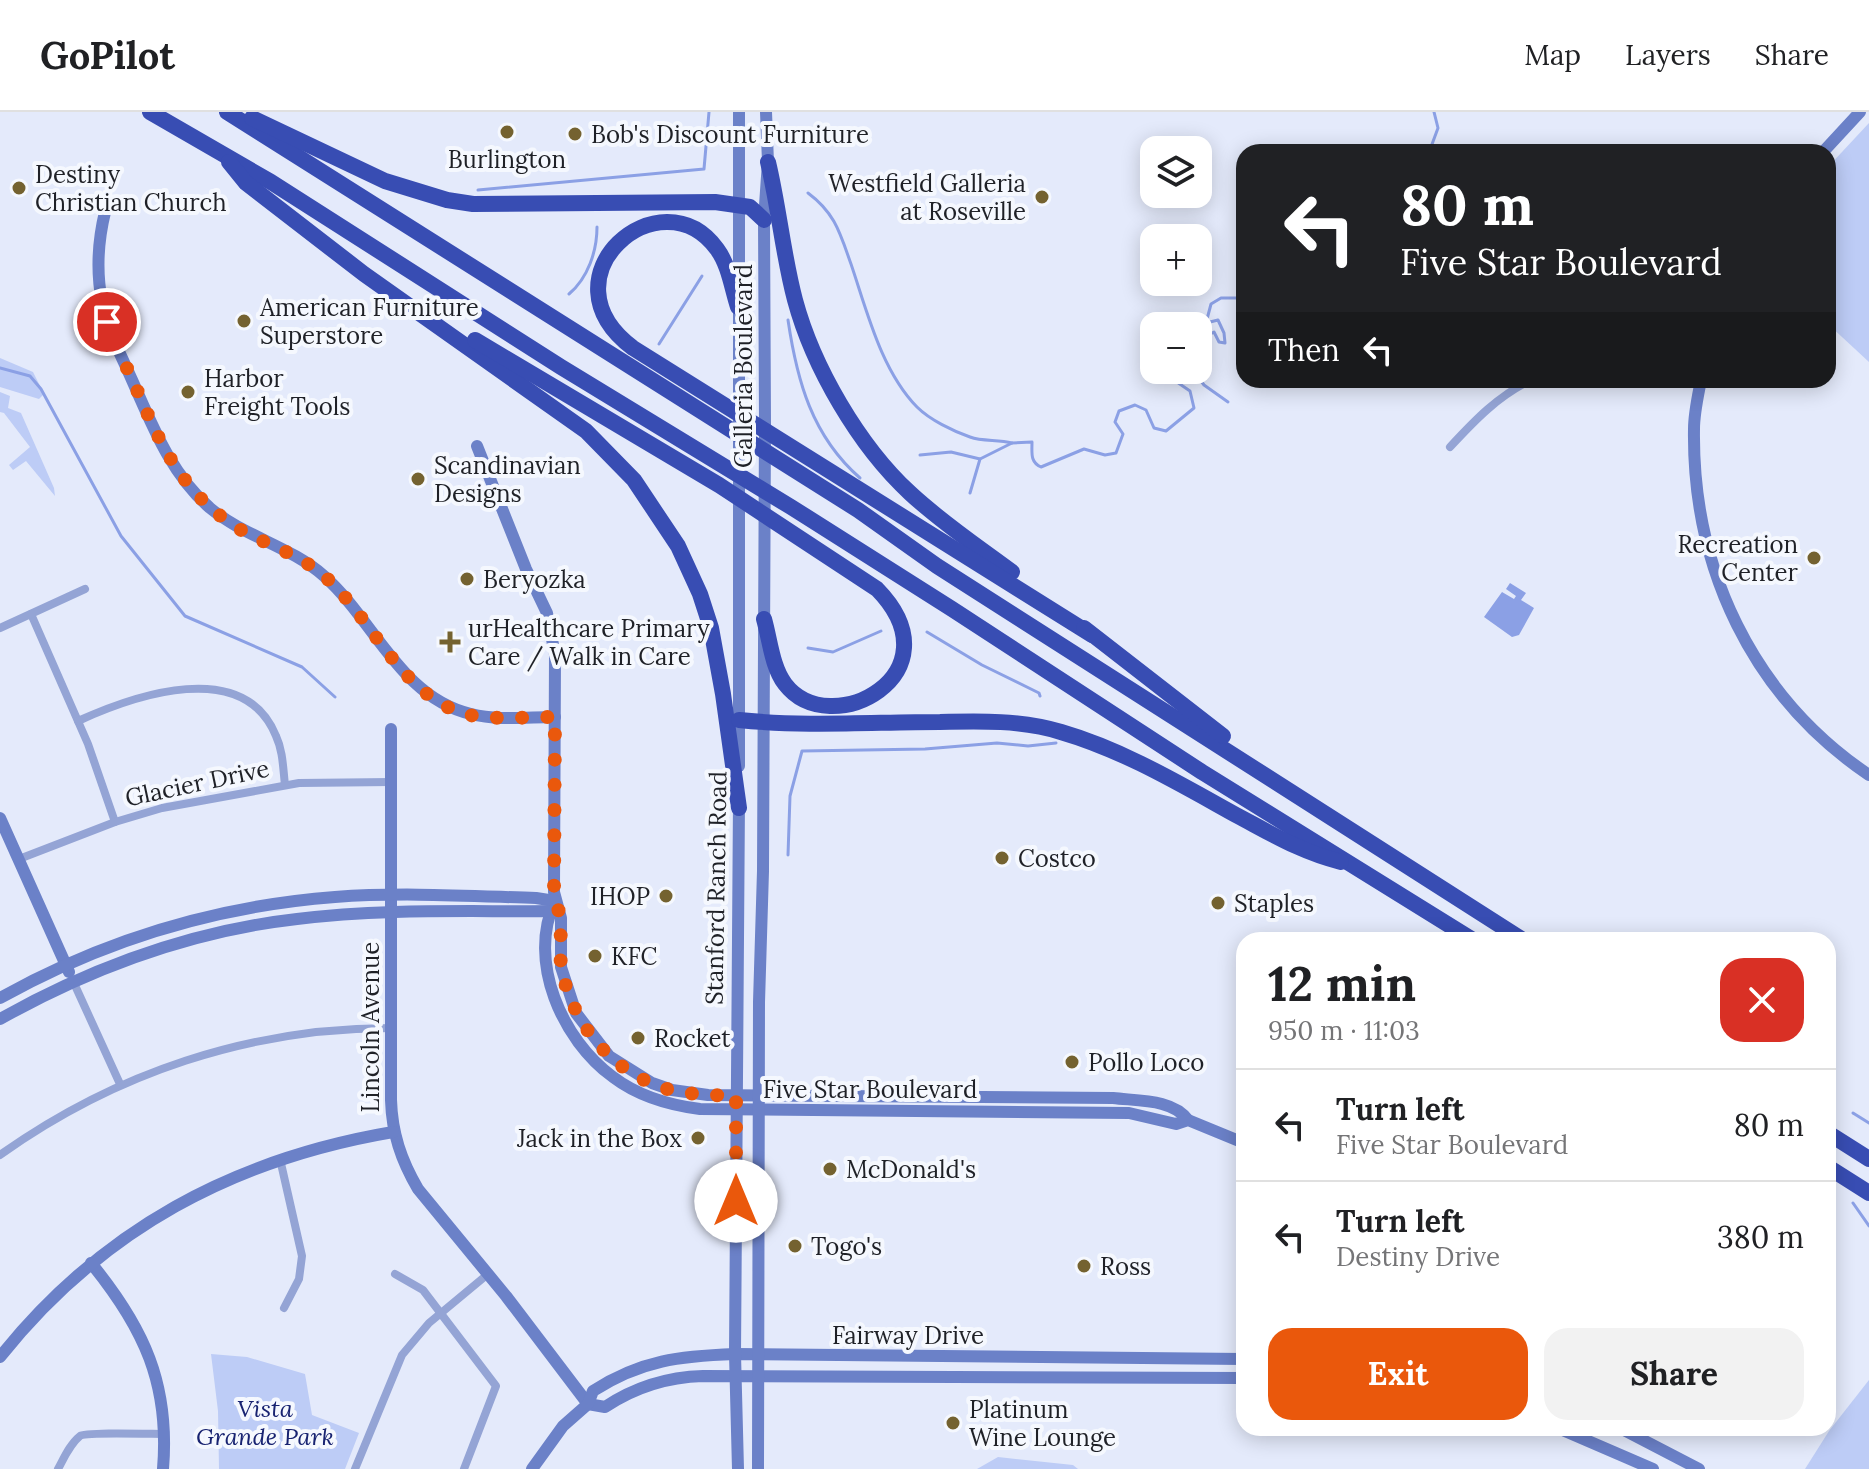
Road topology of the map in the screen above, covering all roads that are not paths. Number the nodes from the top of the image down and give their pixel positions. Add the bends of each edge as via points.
1 (150, 112) edge
2 (227, 112) edge
3 (239, 112) edge
4 (739, 112) edge
5 (766, 112) edge
6 (1860, 112) edge
7 (1830, 144) edge
8 (223, 154) junction
9 (768, 162) junction
10 (739, 204) junction
11 (105, 212) dead end
12 (764, 220) junction
13 (738, 307) junction
14 (416, 311) junction
15 (1514, 388) edge
16 (1700, 388) edge
17 (477, 446) dead end
18 (1450, 447) dead end
19 (85, 589) dead end
20 (31, 614) junction
21 (764, 619) junction
22 (0, 628) edge
23 (1092, 635) junction
24 (555, 717) junction
25 (739, 720) junction
26 (78, 721) junction
27 (764, 722) junction
28 (391, 729) dead end
29 (1869, 775) edge
30 (1269, 777) junction
31 (391, 782) junction
32 (285, 785) junction
33 (739, 808) junction
34 (0, 818) edge
35 (115, 822) junction
36 (19, 859) junction
37 (1358, 867) junction
38 (391, 895) junction
39 (555, 907) junction
40 (391, 913) junction
41 (1460, 932) edge
42 (1511, 932) edge
43 (66, 965) junction
44 (73, 981) junction
45 (552, 989) junction
46 (0, 998) edge
47 (576, 1013) junction
48 (0, 1019) edge
49 (391, 1028) junction
50 (614, 1078) junction
51 (652, 1083) junction
52 (120, 1084) junction
53 (857, 1095) junction
54 (736, 1103) junction
55 (758, 1103) junction
56 (856, 1111) junction
57 (1188, 1120) junction
58 (393, 1132) junction
59 (1836, 1138) edge
60 (1236, 1140) edge
61 (0, 1155) edge
62 (280, 1159) junction
63 (1869, 1159) edge
64 (1836, 1172) edge
65 (1869, 1193) edge
66 (91, 1263) junction
67 (395, 1274) dead end
68 (488, 1274) junction
69 (284, 1308) dead end
70 (442, 1313) junction
71 (735, 1354) junction
72 (757, 1355) junction
73 (0, 1357) edge
74 (1006, 1358) junction
75 (1236, 1359) edge
76 (735, 1376) junction
77 (757, 1376) junction
78 (1007, 1377) junction
79 (1236, 1378) edge
80 (588, 1404) junction
81 (164, 1434) junction
82 (1577, 1436) edge
83 (1635, 1436) edge
84 (58, 1469) edge
85 (163, 1469) edge
86 (355, 1469) edge
87 (464, 1469) edge
88 (532, 1469) edge
89 (738, 1469) edge
90 (758, 1469) edge
91 (1653, 1469) edge
92 (1699, 1469) edge

1 - 8 highway
2 - 30 highway
3 - 10 highway via 385,181 447,200
4 - 10 street, Galleria Boulevard
5 - 9 street, Galleria Boulevard
6 - 7 street
8 - 14 highway via 246,183
8 - 37 highway
9 - 12 street, Galleria Boulevard
9 - 23 highway via 803,325 833,390 878,459 910,493
10 - 12 highway
10 - 13 street, Galleria Boulevard
11 - 24 street via 98,263 110,330 161,445 195,494 236,527 322,574 429,696 482,717
12 - 21 street, Galleria Boulevard
13 - 23 highway via 716,247 681,225 655,223 633,231 616,244 601,269 601,307 625,342
13 - 25 street, Stanford Ranch Road
14 - 21 highway via 571,396 864,579 893,605 905,648 885,687 846,705 820,704 797,695 782,680
14 - 33 highway via 586,431 634,480 664,522 688,566 711,628
15 - 18 street
16 - 29 street via 1694,426 1696,484 1720,589 1774,686 1808,724
17 - 24 street, Five Star Boulevard via 547,613 555,655
19 - 20 street
20 - 22 street
20 - 26 street
21 - 27 street, Stanford Ranch Road
23 - 30 highway
24 - 39 street, Five Star Boulevard
25 - 27 highway
25 - 33 street, Stanford Ranch Road
26 - 32 street via 128,701 185,689 230,692 253,704 270,724 281,751
26 - 35 street
27 - 37 highway via 986,721 1058,731 1173,780 1308,853
27 - 55 street, Stanford Ranch Road
28 - 31 street, Lincoln Avenue
30 - 42 highway
31 - 32 street, Glacier Drive
31 - 38 street, Lincoln Avenue
32 - 35 street, Glacier Drive
33 - 54 street, Stanford Ranch Road
34 - 36 street
35 - 36 street, Glacier Drive
36 - 43 street
37 - 41 highway
38 - 39 street via 536,898
38 - 40 street, Lincoln Avenue
38 - 43 street via 293,901 213,915 146,933
39 - 40 street
39 - 45 street, Five Star Boulevard via 547,921
39 - 47 street, Five Star Boulevard via 561,918 561,967
40 - 44 street via 296,919 217,932
40 - 49 street, Lincoln Avenue
43 - 44 street
43 - 46 street
44 - 48 street
44 - 52 street
45 - 47 street
45 - 50 street, Five Star Boulevard via 572,1035
47 - 51 street, Five Star Boulevard via 609,1056
49 - 52 street via 324,1030 255,1041
49 - 58 street, Lincoln Avenue
50 - 51 street
50 - 54 street, Five Star Boulevard via 667,1104 700,1109
51 - 54 street, Five Star Boulevard
52 - 61 street
53 - 55 street, Five Star Boulevard
53 - 56 street
53 - 57 street, Five Star Boulevard via 1113,1098 1172,1107
54 - 55 street, Five Star Boulevard
54 - 71 street, Stanford Ranch Road
55 - 56 street, Five Star Boulevard
55 - 72 street, Stanford Ranch Road
56 - 57 street, Five Star Boulevard via 1120,1113 1176,1124
57 - 60 street, Five Star Boulevard
58 - 62 street
58 - 68 street, Lincoln Avenue via 418,1189
59 - 63 highway
62 - 66 street via 177,1205
62 - 69 street via 302,1256 299,1279
64 - 65 highway
66 - 73 street
66 - 81 street via 126,1308 147,1350 159,1387
67 - 70 street via 423,1290
68 - 70 street
68 - 80 street, Lincoln Avenue
70 - 86 street via 418,1334 395,1367
70 - 87 street via 496,1386
71 - 72 street, Fairway Drive
71 - 76 street, Stanford Ranch Road
71 - 80 street, Fairway Drive via 674,1358 637,1367 593,1391
72 - 74 street, Fairway Drive
72 - 77 street, Stanford Ranch Road
74 - 75 street, Fairway Drive
74 - 78 street
76 - 77 street, Fairway Drive
76 - 80 street, Fairway Drive via 667,1380 605,1407
76 - 89 street, Stanford Ranch Road
77 - 78 street, Fairway Drive
77 - 90 street, Stanford Ranch Road
78 - 79 street, Fairway Drive
80 - 88 street, Fairway Drive via 563,1426
81 - 84 street via 89,1432 73,1444
81 - 85 street
82 - 91 street
83 - 92 street

